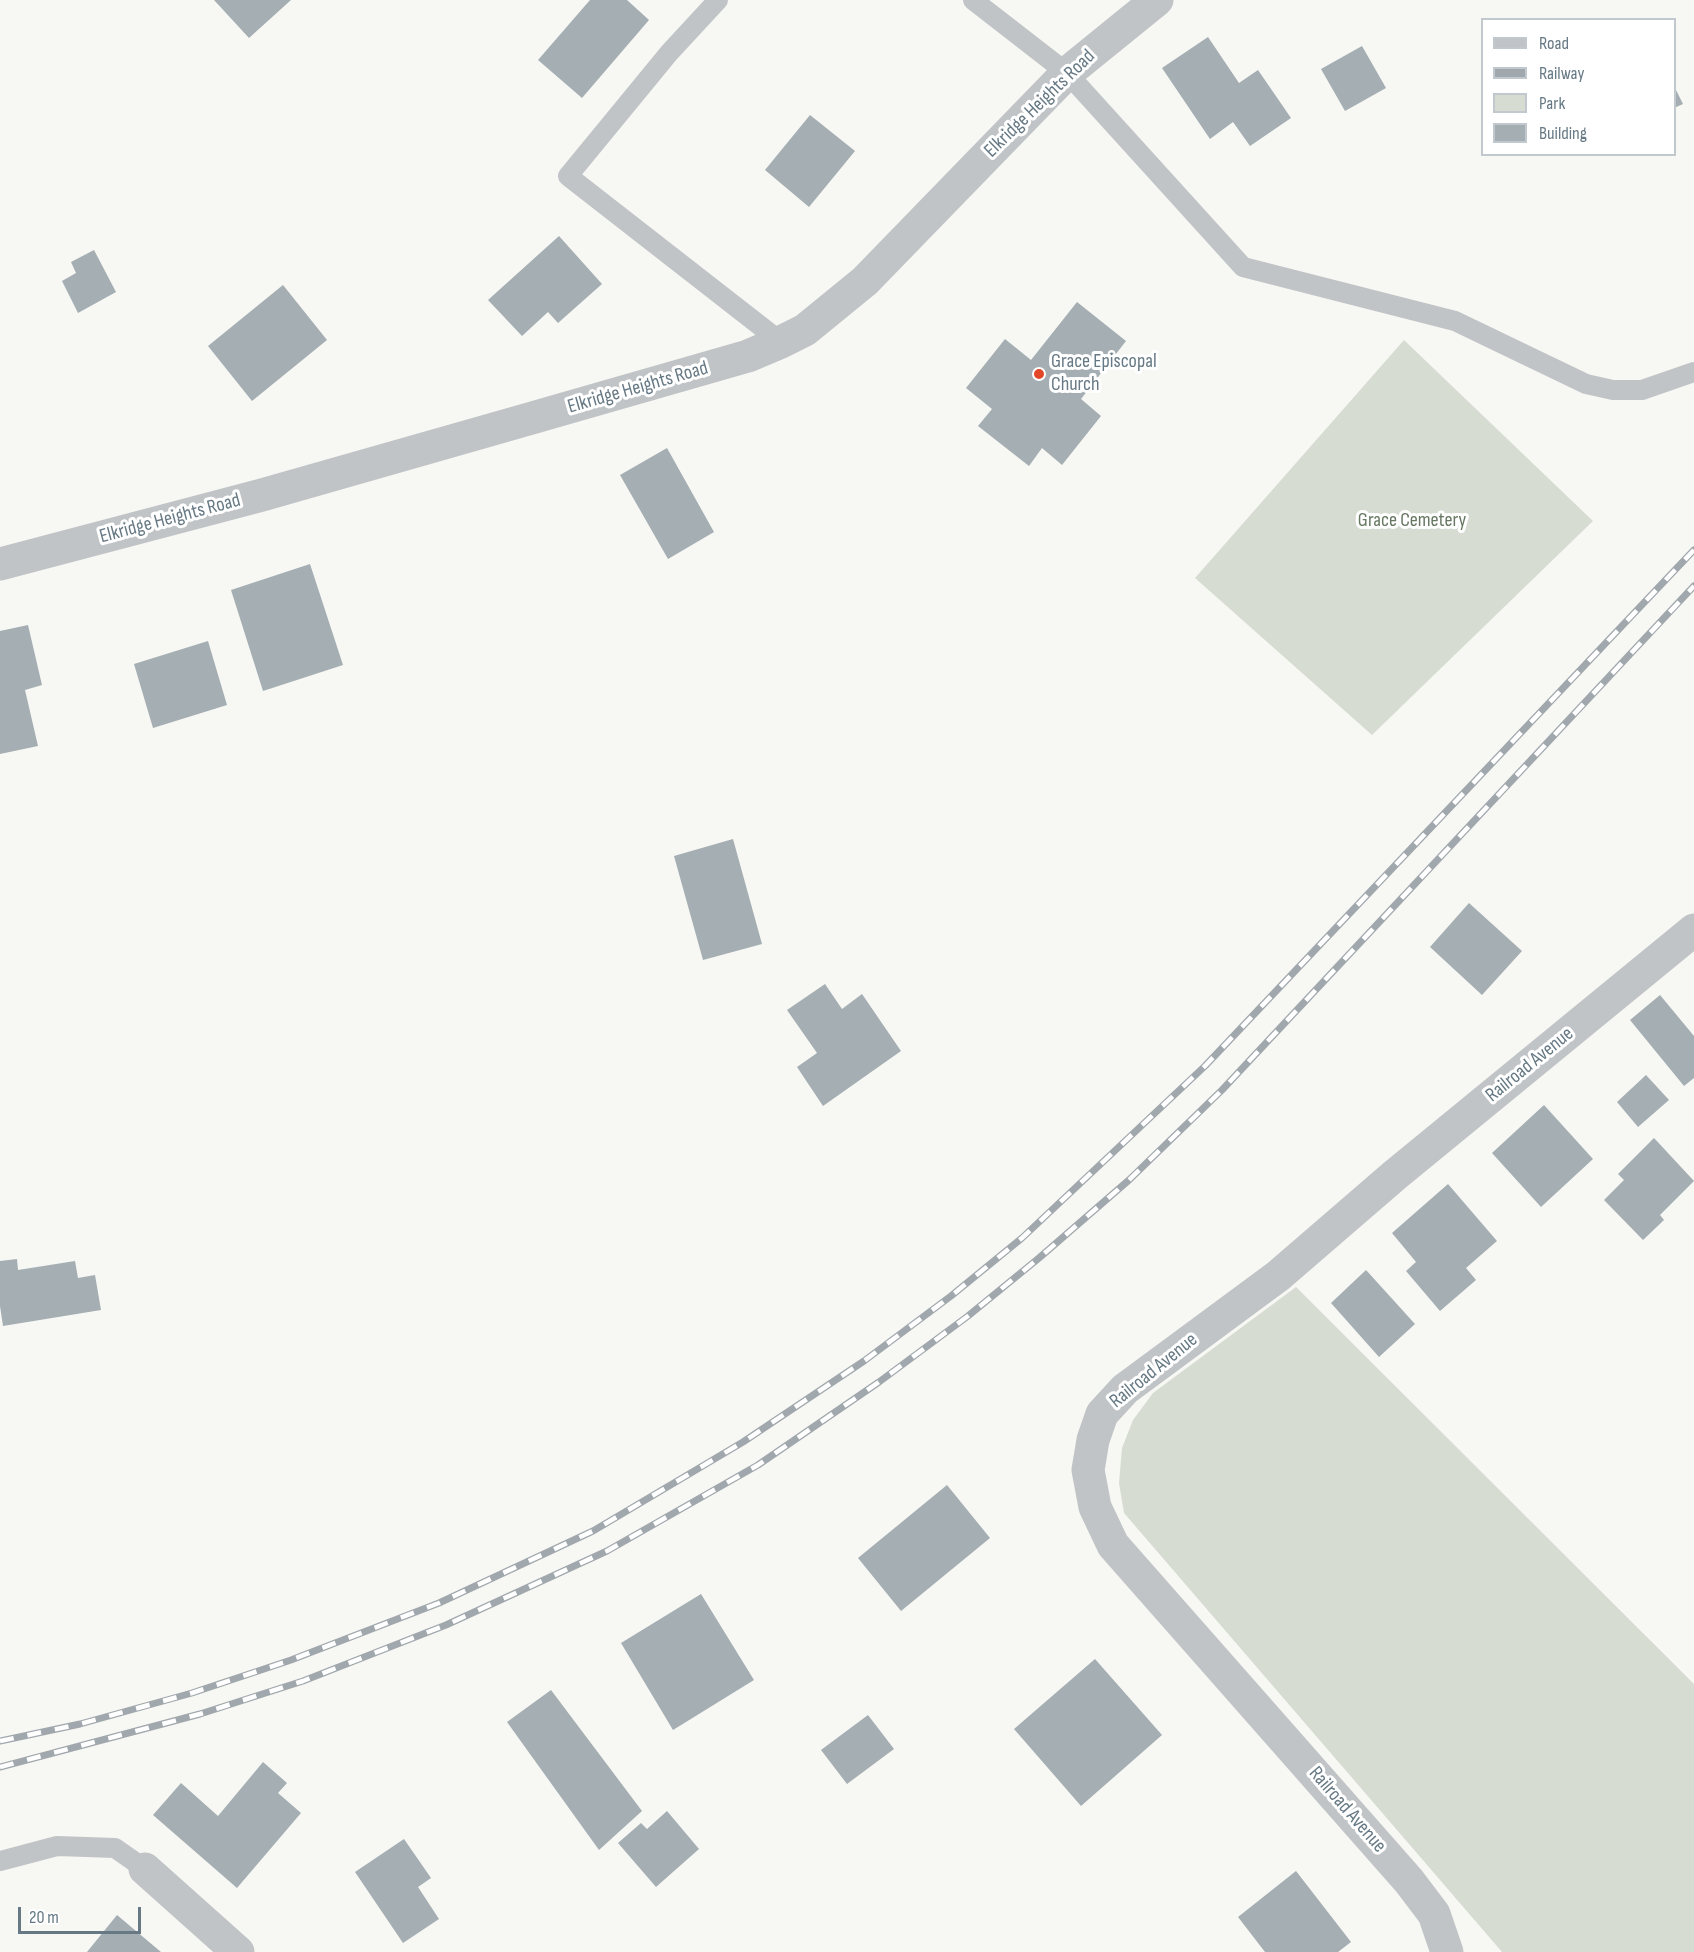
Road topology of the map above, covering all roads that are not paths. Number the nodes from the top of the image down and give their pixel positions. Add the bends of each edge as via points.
1 (717, 0) edge
2 (973, 0) edge
3 (1157, 0) edge
4 (1067, 73) junction
5 (781, 342) junction
6 (1694, 372) edge
7 (0, 564) edge
8 (1694, 930) edge
9 (0, 1861) edge
10 (145, 1869) joint
11 (238, 1952) edge
12 (1447, 1952) edge

1 - 5 lane via 568,176
2 - 4 lane
3 - 4 street, Elkridge Heights Road
4 - 5 street, Elkridge Heights Road via 864,281 805,330
4 - 6 lane via 1244,267 1455,321 1586,384 1613,390 1642,390
5 - 7 street, Elkridge Heights Road via 748,356 552,413
8 - 12 street, Railroad Avenue via 1404,1167 1278,1276 1125,1389 1102,1414 1093,1440 1088,1470 1095,1507 1113,1545 1409,1881 1434,1914
9 - 10 lane via 57,1846 115,1848
10 - 11 street

